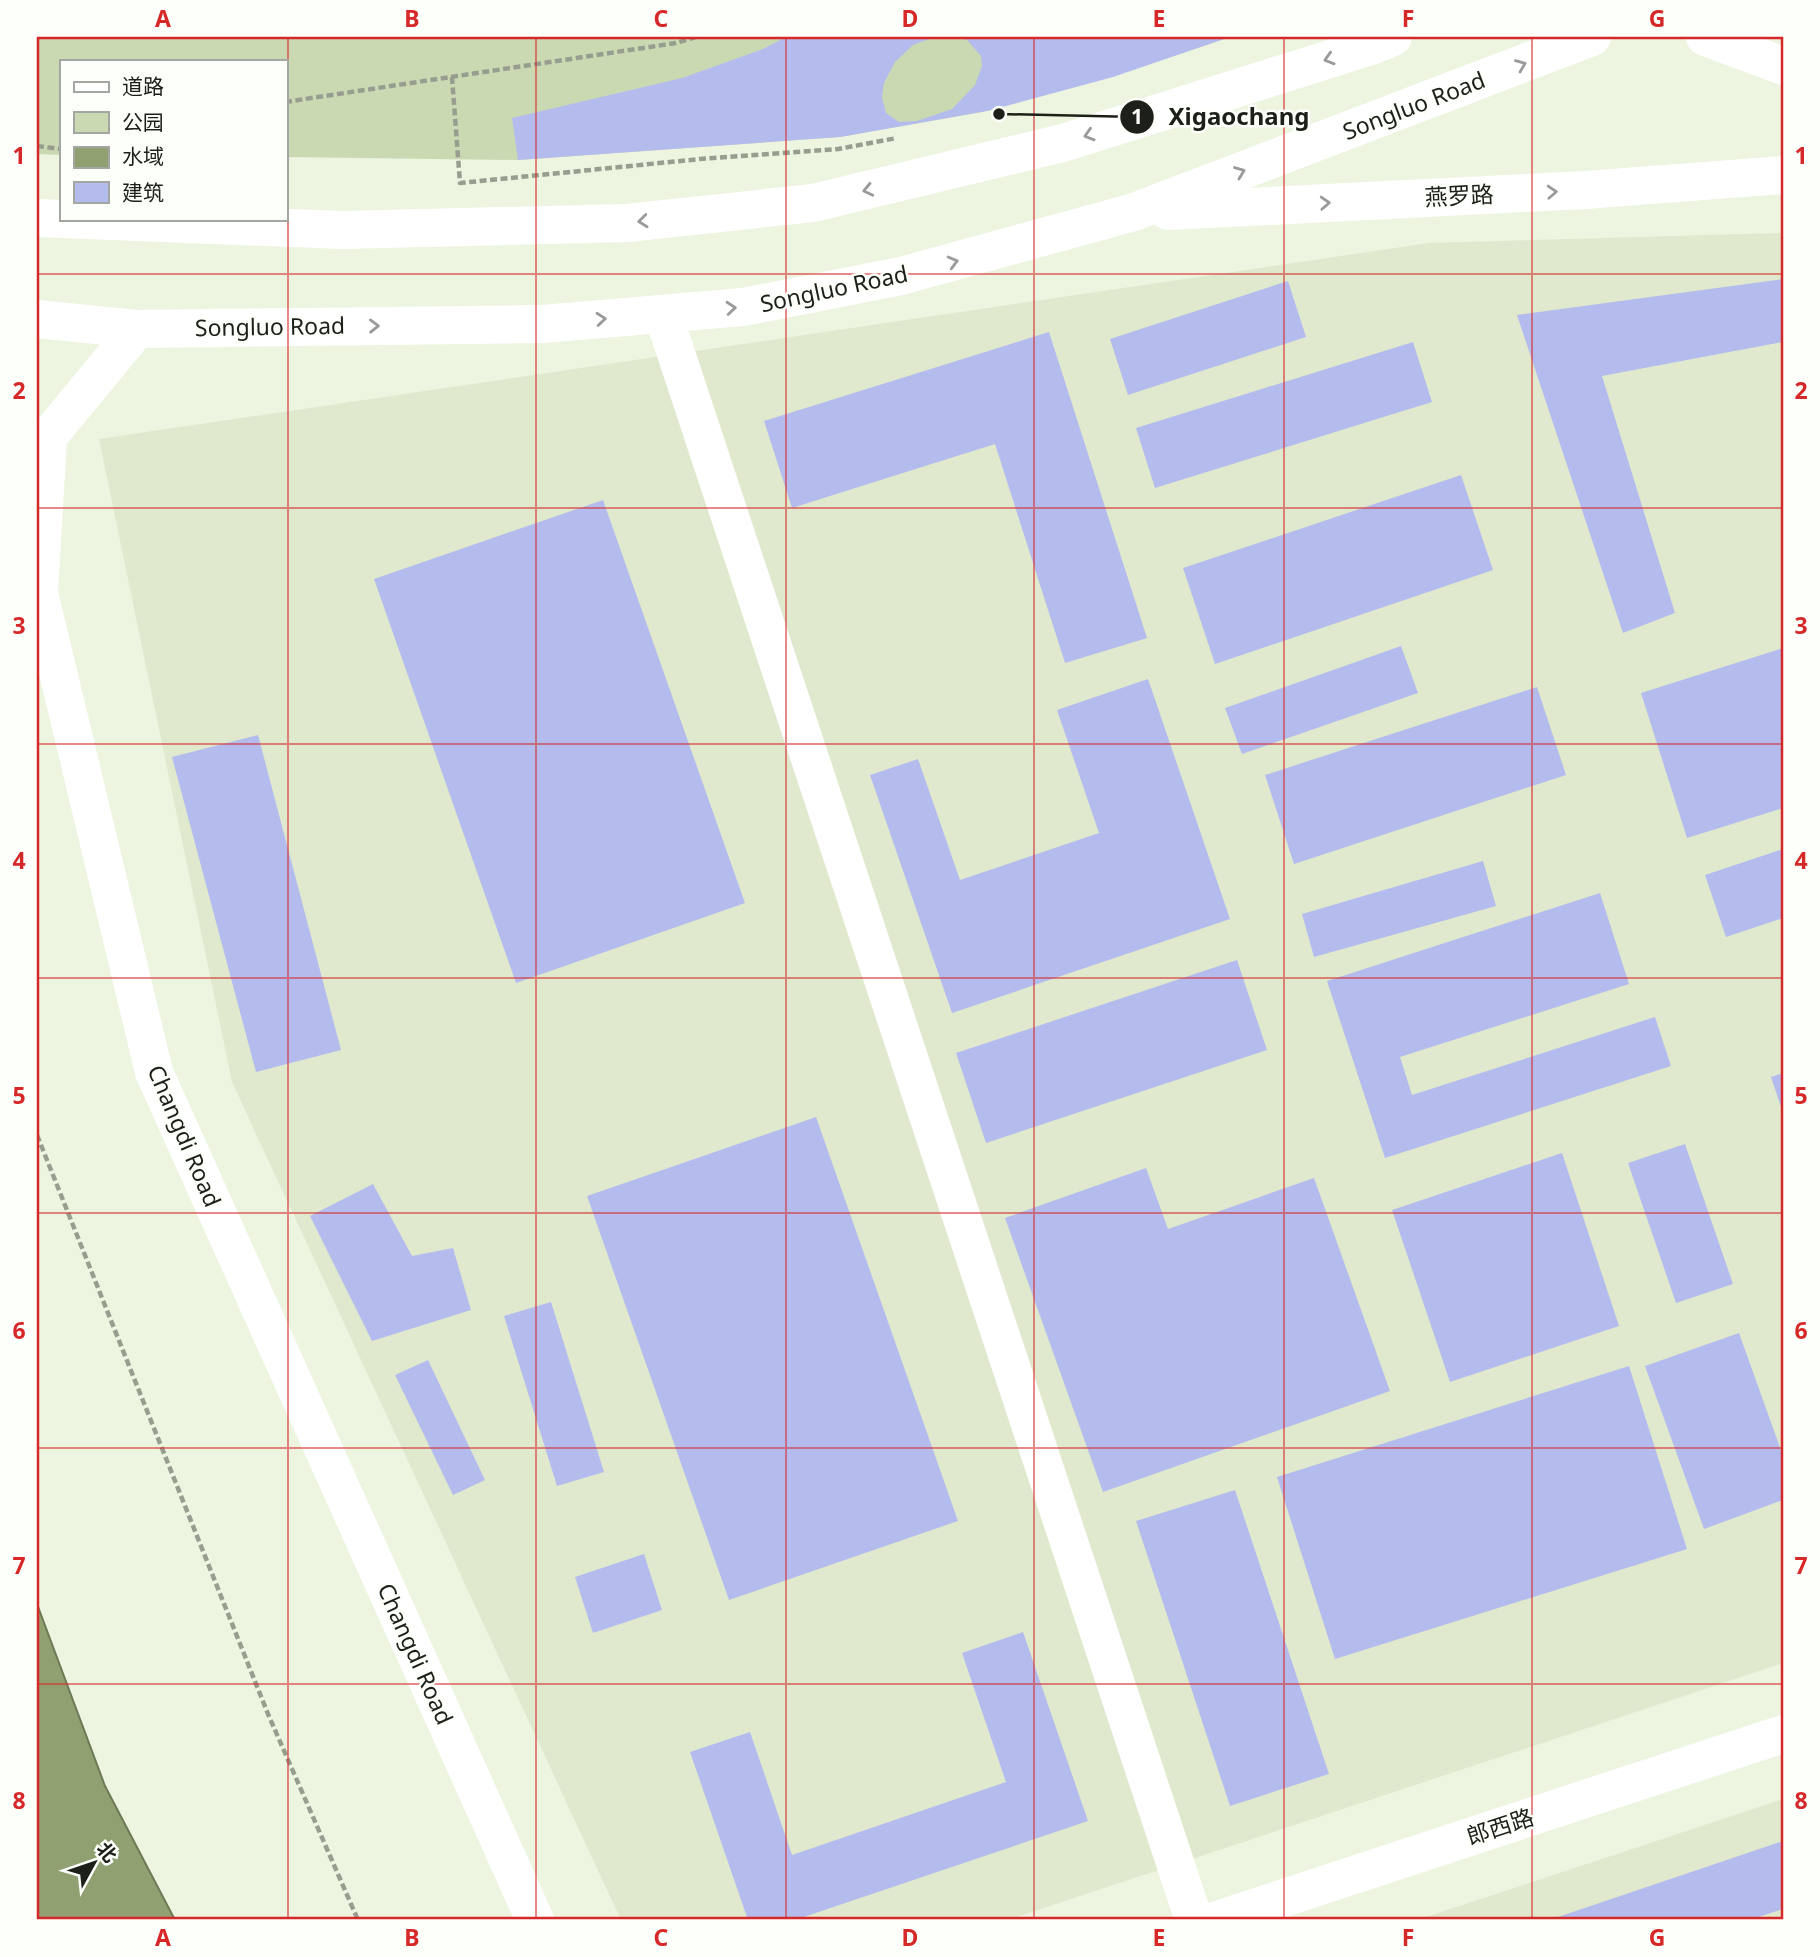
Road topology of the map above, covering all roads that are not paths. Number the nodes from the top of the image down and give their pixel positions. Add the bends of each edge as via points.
1 (1592, 37) edge
2 (1705, 37) edge
3 (1380, 40) edge
4 (1783, 66) edge
5 (1783, 175) edge
6 (1134, 212) junction
7 (37, 218) edge
8 (60, 219) edge
9 (88, 220) edge
10 (663, 314) junction
11 (37, 319) edge
12 (137, 329) junction
13 (1783, 1734) edge
14 (535, 1920) edge
15 (1194, 1920) edge
16 (1217, 1920) edge

6 -> 1 street, Songluo Road
2 - 4 street
3 -> 9 street via 1063,143 813,203 627,223 342,230
6 -> 5 street, 燕罗路 via 1585,190
10 -> 6 street, Songluo Road via 743,307 901,276
8 -> 7 street
12 -> 10 street, Songluo Road via 543,324
10 - 15 street
11 - 12 street, Songluo Road
12 - 14 street, Changdi Road via 48,437 39,593 154,1072
13 - 16 street, 郎西路

